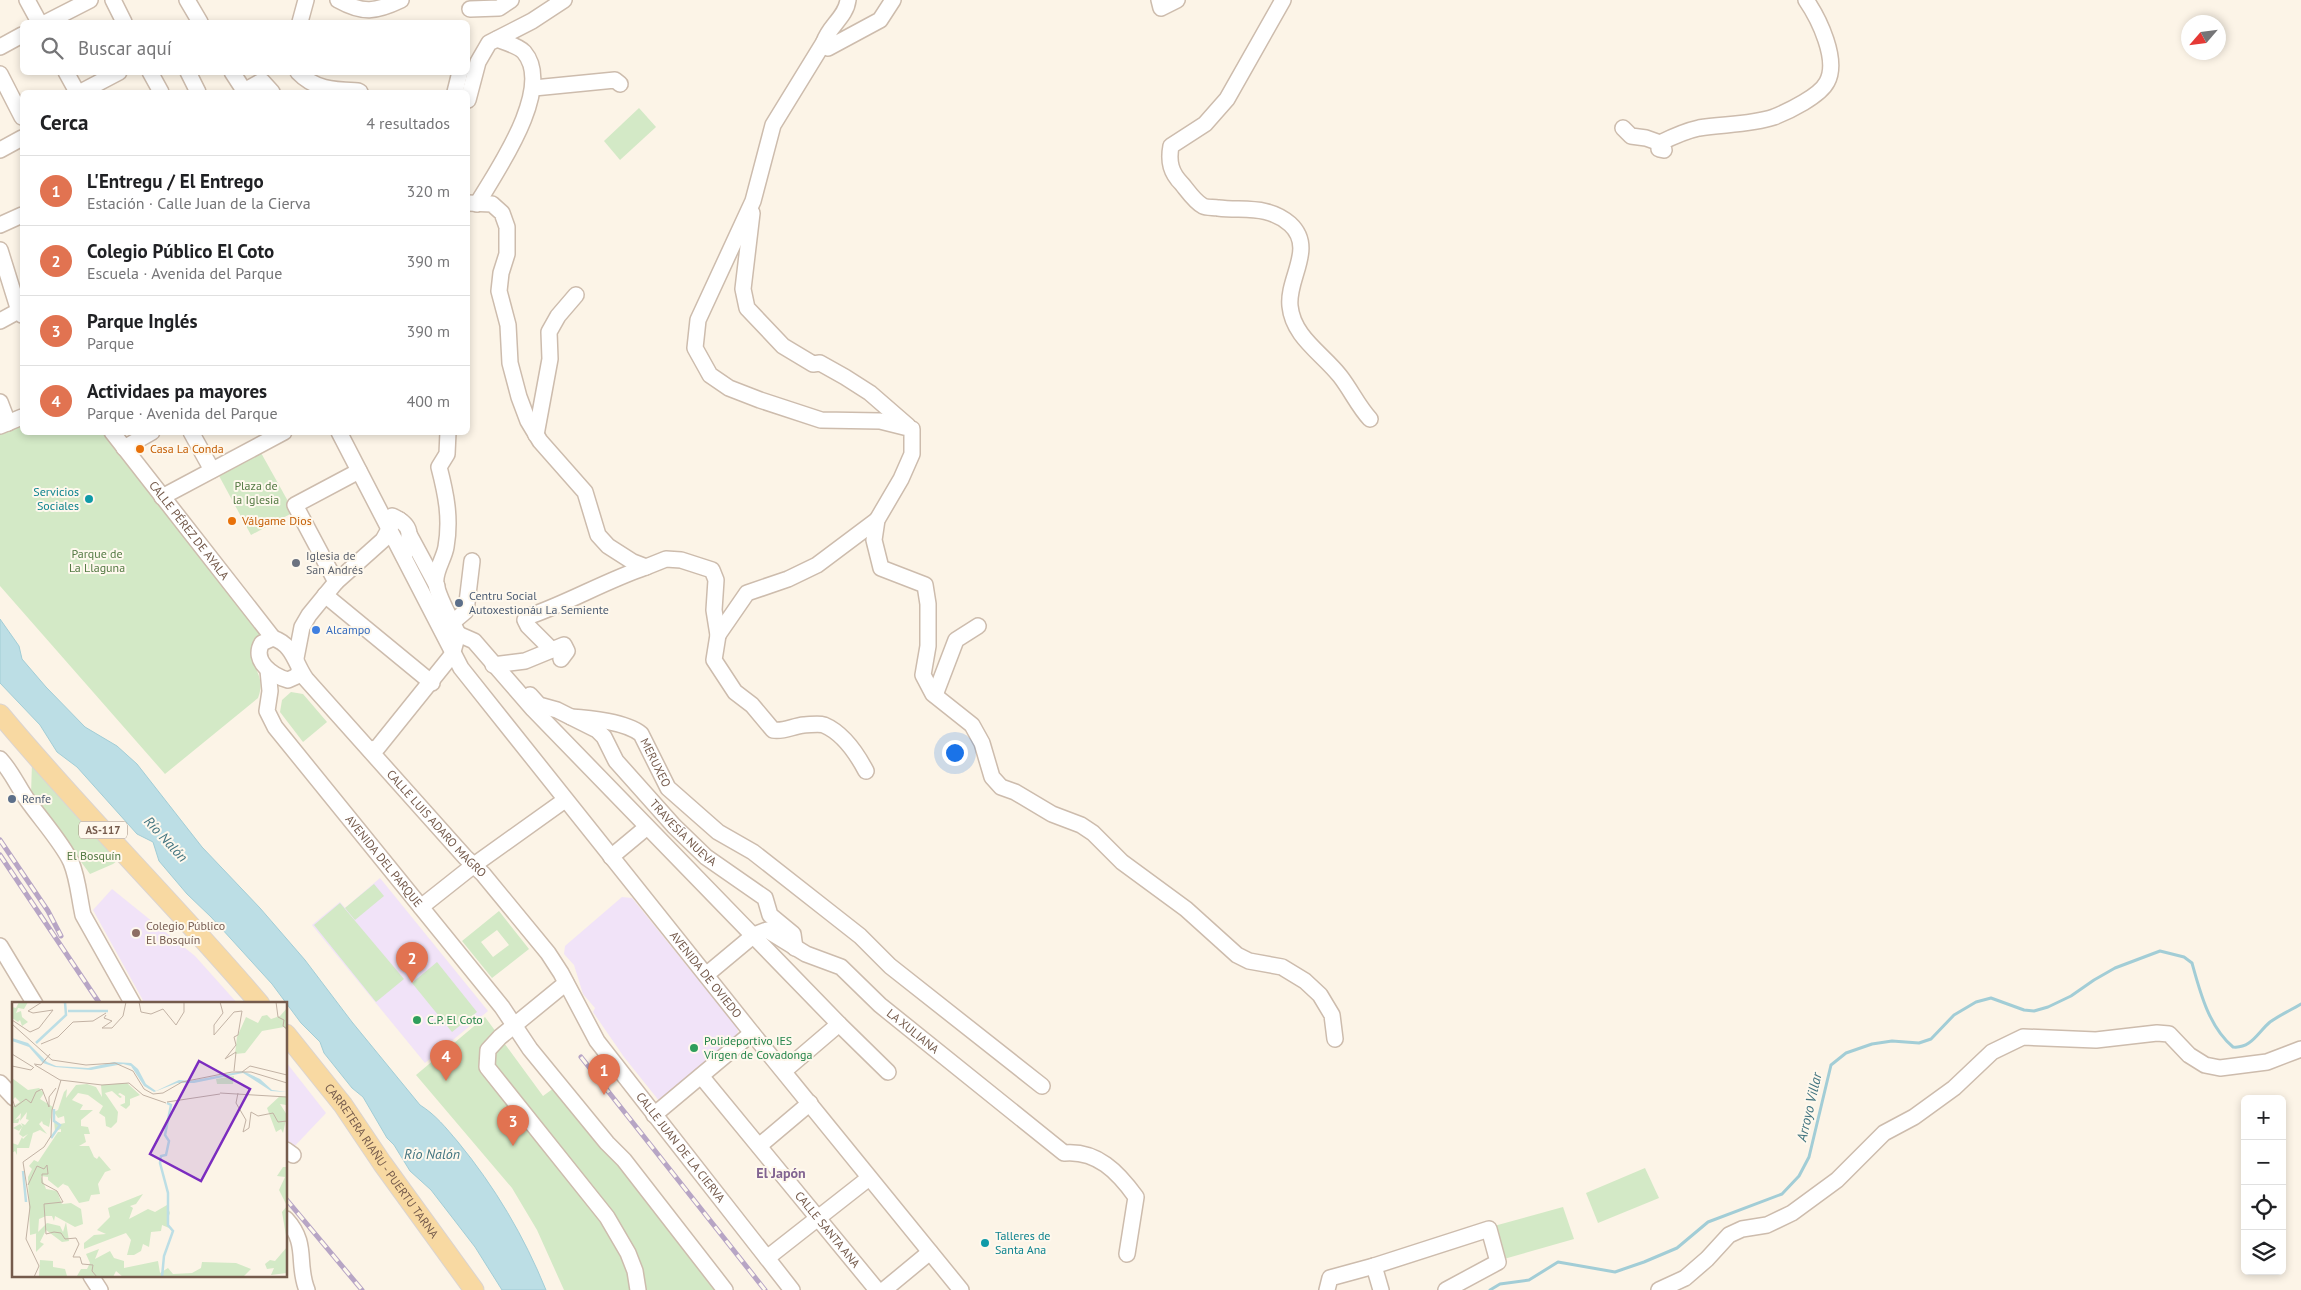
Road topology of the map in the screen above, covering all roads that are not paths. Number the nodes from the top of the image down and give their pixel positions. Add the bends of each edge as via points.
1 (27, 0) edge
2 (90, 0) edge
3 (113, 0) edge
4 (187, 0) edge
5 (306, 0) edge
6 (338, 0) edge
7 (401, 0) edge
8 (511, 0) edge
9 (564, 0) edge
10 (848, 0) edge
11 (893, 0) edge
12 (1159, 0) edge
13 (1176, 0) edge
14 (1283, 0) edge
15 (1806, 0) edge
16 (470, 11) edge
17 (38, 20) edge
18 (51, 20) edge
19 (123, 20) edge
20 (199, 20) edge
21 (301, 20) edge
22 (20, 36) edge
23 (497, 39) junction
24 (824, 42) junction
25 (0, 47) edge
26 (0, 74) edge
27 (68, 75) edge
28 (113, 75) edge
29 (152, 75) edge
30 (190, 75) edge
31 (233, 75) edge
32 (302, 75) edge
33 (459, 75) edge
34 (620, 84) dead end
35 (534, 88) junction
36 (75, 90) edge
37 (85, 90) edge
38 (160, 90) edge
39 (197, 90) edge
40 (241, 90) edge
41 (243, 90) edge
42 (270, 90) edge
43 (332, 90) edge
44 (456, 90) edge
45 (470, 92) edge
46 (20, 113) edge
47 (1623, 128) dead end
48 (20, 139) edge
49 (0, 150) edge
50 (754, 196) junction
51 (472, 204) edge
52 (20, 216) edge
53 (0, 225) edge
54 (0, 250) edge
55 (576, 295) dead end
56 (20, 309) edge
57 (20, 312) edge
58 (0, 321) edge
59 (0, 402) edge
60 (20, 418) edge
61 (1370, 420) dead end
62 (4, 424) edge
63 (912, 430) junction
64 (114, 435) edge
65 (147, 435) edge
66 (193, 435) edge
67 (278, 435) edge
68 (341, 435) edge
69 (448, 435) edge
70 (536, 435) junction
71 (124, 448) junction
72 (212, 470) junction
73 (359, 471) junction
74 (162, 497) junction
75 (877, 520) junction
76 (394, 524) junction
77 (410, 536) junction
78 (404, 557) junction
79 (472, 561) dead end
80 (646, 566) junction
81 (336, 582) junction
82 (437, 586) junction
83 (325, 595) junction
84 (978, 626) dead end
85 (302, 627) junction
86 (456, 628) junction
87 (718, 635) junction
88 (269, 637) junction
89 (453, 656) junction
90 (496, 665) junction
91 (268, 670) junction
92 (297, 672) junction
93 (432, 682) junction
94 (270, 696) junction
95 (935, 696) junction
96 (0, 714) edge
97 (571, 717) junction
98 (370, 750) junction
99 (0, 759) edge
100 (866, 771) dead end
101 (565, 800) junction
102 (647, 827) junction
103 (611, 857) junction
104 (474, 865) junction
105 (421, 908) junction
106 (754, 936) junction
107 (0, 946) edge
108 (795, 948) junction
109 (706, 976) junction
110 (564, 978) junction
111 (34, 1002) edge
112 (132, 1002) edge
113 (258, 1002) edge
114 (513, 1024) junction
115 (839, 1024) junction
116 (752, 1033) junction
117 (288, 1036) edge
118 (1335, 1039) dead end
119 (2301, 1049) edge
120 (784, 1071) junction
121 (888, 1072) dead end
122 (701, 1076) junction
123 (0, 1083) edge
124 (1042, 1086) dead end
125 (12, 1096) edge
126 (810, 1103) junction
127 (654, 1114) junction
128 (759, 1146) junction
129 (869, 1178) junction
130 (819, 1218) junction
131 (288, 1221) edge
132 (930, 1252) junction
133 (1127, 1254) dead end
134 (767, 1258) junction
135 (1374, 1266) junction
136 (92, 1278) edge
137 (100, 1290) edge
138 (306, 1290) edge
139 (474, 1290) edge
140 (638, 1290) edge
141 (726, 1290) edge
142 (792, 1290) edge
143 (877, 1290) edge
144 (884, 1290) edge
145 (961, 1290) edge
146 (1327, 1290) edge
147 (1381, 1290) edge
148 (1446, 1290) edge
149 (1659, 1290) edge

1 - 17 street
2 - 18 street
3 - 19 street
4 - 20 street
5 - 21 street
6 - 7 street via 350,7 369,11
8 - 16 street via 499,8
9 - 23 street
10 - 24 street via 847,10 828,31
11 - 24 street via 880,20 828,48
12 - 13 street via 1161,8
14 - 61 street via 1227,99 1205,124 1171,146 1168,159 1174,176 1202,206 1259,209 1278,214 1292,226 1300,239 1302,251 1291,290 1292,320 1303,338 1340,376
15 - 47 street via 1815,13 1831,54 1828,81 1813,97 1774,116 1698,128 1662,147 1646,138 1632,136
22 - 25 street
23 - 35 street via 524,52
23 - 45 street via 489,44 478,62
24 - 50 street via 773,125
26 - 46 street
27 - 36 street
28 - 37 street
29 - 38 street
30 - 39 street
31 - 40 street
32 - 43 street via 315,86
33 - 44 street
34 - 35 street via 615,80
35 - 51 street via 513,145
41 - 42 street via 262,81
48 - 49 street
50 - 63 street via 743,289 747,308 783,346 813,364 820,363 870,393
50 - 63 street via 698,320 696,348 710,375 729,388 821,420 880,421
51 - 70 street via 492,204 502,213 507,227 508,254 499,291 508,325 510,363
52 - 53 street
54 - 56 street
55 - 70 street via 549,332 550,359
57 - 58 street
59 - 62 street
60 - 62 street
63 - 75 street via 912,454
64 - 71 street, CALLE PÉREZ DE AYALA
65 - 71 street
66 - 72 street
67 - 72 street
68 - 73 street
69 - 82 street via 447,454 440,467 449,507 449,527 446,550 436,577
70 - 80 street via 585,492 598,535 608,546 633,562
71 - 74 street, CALLE PÉREZ DE AYALA
72 - 74 street
73 - 76 street via 381,512
73 - 81 street via 295,505
74 - 88 street, CALLE PÉREZ DE AYALA
75 - 87 street via 817,565 788,579 747,592
75 - 95 street via 874,540 882,568 924,585 928,604 928,646 923,675
76 - 77 street via 408,528
76 - 78 street, AVENIDA DE OVIEDO
76 - 81 street via 383,540
77 - 78 street
77 - 82 street
78 - 89 street, AVENIDA DE OVIEDO
79 - 86 street via 466,611
80 - 87 street via 666,559 681,560 712,570 716,580 714,610
80 - 90 street via 527,617 528,626 557,654
81 - 83 street
82 - 86 street
83 - 85 street
83 - 93 street
84 - 95 street via 956,640
85 - 88 street
85 - 92 street
86 - 89 street
86 - 90 street via 474,641
87 - 100 street via 714,660 735,692 752,705 768,726 780,731 822,724 854,749
88 - 91 street, AVENIDA DEL PARQUE via 259,650
88 - 92 street, CALLE PÉREZ DE AYALA via 285,644
89 - 93 street
89 - 101 street, AVENIDA DE OVIEDO
90 - 97 street via 539,705
90 - 102 street via 539,716
91 - 92 street via 278,677
91 - 94 street, AVENIDA DEL PARQUE
92 - 94 street
92 - 98 street, CALLE LUIS ADARO MAGRO
93 - 98 street via 378,747
94 - 105 street, AVENIDA DEL PARQUE via 267,711 275,727
95 - 118 street via 972,726 982,743 992,777 1001,787 1094,833 1122,862 1186,909 1237,955 1249,961 1282,967 1305,981 1320,995 1332,1015
96 - 113 main road, AS-117
97 - 108 street, TRAVESÍA NUEVA via 604,737 616,761 636,785 706,857 765,898 770,915 793,934
97 - 124 street, MERUXEO via 603,721 641,734 668,788 718,832 754,852 860,936 890,966
98 - 104 street, CALLE LUIS ADARO MAGRO
99 - 112 street via 70,859 78,881 83,915
101 - 103 street, AVENIDA DE OVIEDO
101 - 104 street
102 - 103 street
102 - 106 street
103 - 109 street, AVENIDA DE OVIEDO
104 - 105 street
104 - 110 street, CALLE LUIS ADARO MAGRO via 511,907
105 - 114 street, AVENIDA DEL PARQUE
106 - 108 street, LA XULIANA via 767,930
106 - 109 street
106 - 115 street
107 - 111 street
108 - 133 street, LA XULIANA via 841,967 880,1005 1064,1153 1095,1157 1119,1174 1136,1196
109 - 116 street, AVENIDA DE OVIEDO
110 - 114 street
110 - 127 street, CALLE JUAN DE LA CIERVA via 597,1041
114 - 140 street via 488,1050 487,1067 607,1217 628,1253
114 - 141 street, AVENIDA DEL PARQUE
115 - 120 street
115 - 121 street
116 - 120 street, AVENIDA DE OVIEDO
116 - 122 street
117 - 139 main road, CARRETERA RIAÑU - PUERTU TARNA via 343,1105
119 - 149 street via 2267,1062 2220,1068 2206,1065 2190,1055 2169,1034 2158,1032 2096,1040 2023,1037 1992,1052 1946,1094 1884,1133 1836,1180 1792,1213 1729,1235 1685,1278
120 - 126 street, AVENIDA DE OVIEDO
122 - 127 street
122 - 128 street, CALLE SANTA ANA
123 - 125 street
126 - 128 street
126 - 129 street, AVENIDA DE OVIEDO
127 - 134 street, CALLE JUAN DE LA CIERVA
128 - 130 street, CALLE SANTA ANA
129 - 130 street
129 - 132 street, AVENIDA DE OVIEDO
130 - 134 street
130 - 143 street, CALLE SANTA ANA
131 - 138 street via 300,1242
132 - 144 street
132 - 145 street, AVENIDA DE OVIEDO
134 - 142 street, CALLE JUAN DE LA CIERVA
135 - 146 street via 1330,1278
135 - 147 street
135 - 148 street via 1489,1229 1498,1262
136 - 137 street

